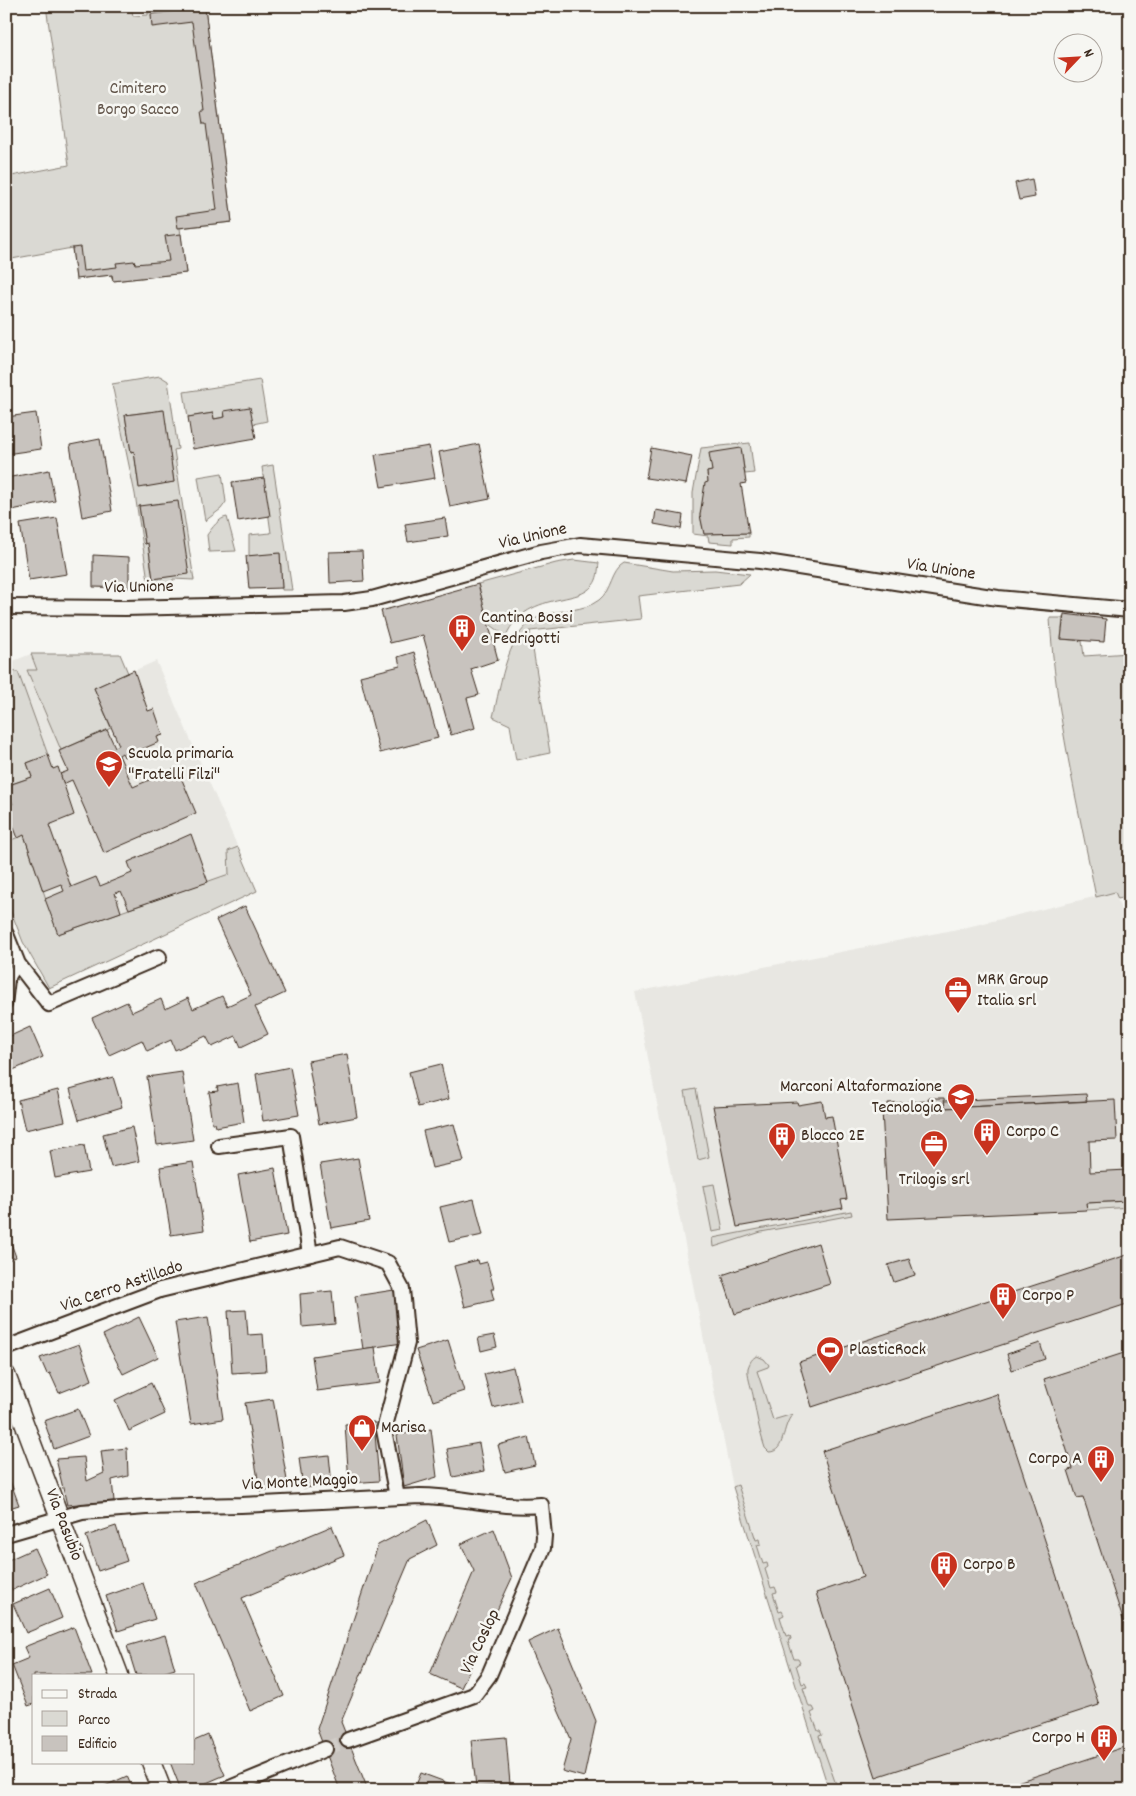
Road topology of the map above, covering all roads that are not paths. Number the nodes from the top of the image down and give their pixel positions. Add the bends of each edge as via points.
1 (6, 607) edge
2 (1130, 610) edge
3 (6, 934) edge
4 (159, 957) dead end
5 (18, 964) junction
6 (6, 1005) edge
7 (219, 1146) dead end
8 (310, 1254) junction
9 (6, 1348) edge
10 (6, 1375) edge
11 (397, 1498) junction
12 (541, 1505) joint
13 (61, 1518) junction
14 (6, 1534) edge
15 (119, 1674) edge
16 (348, 1740) tunnel mouth
17 (325, 1749) tunnel mouth
18 (152, 1764) edge
19 (162, 1790) edge
20 (225, 1790) edge

1 - 2 street, Via Unione via 124,608 372,600 542,552 580,545 760,561 998,598
3 - 5 street
4 - 5 street via 49,1004
5 - 6 street via 9,979
7 - 8 street via 290,1136
8 - 9 street, Via Cerro Astillado via 160,1290
8 - 11 street, Via Cerro Astillado via 340,1247 388,1263 402,1289 407,1343 384,1430
10 - 13 street, Via Pasubio
11 - 12 street, Via Monte Maggio via 440,1496 514,1506
11 - 13 street, Via Monte Maggio via 146,1507 82,1512
12 - 16 street, Via Coslop via 543,1548 489,1676 480,1688 463,1700
13 - 14 street, Via Monte Maggio
13 - 15 street, Via Pasubio
17 - 20 street
18 - 19 street

